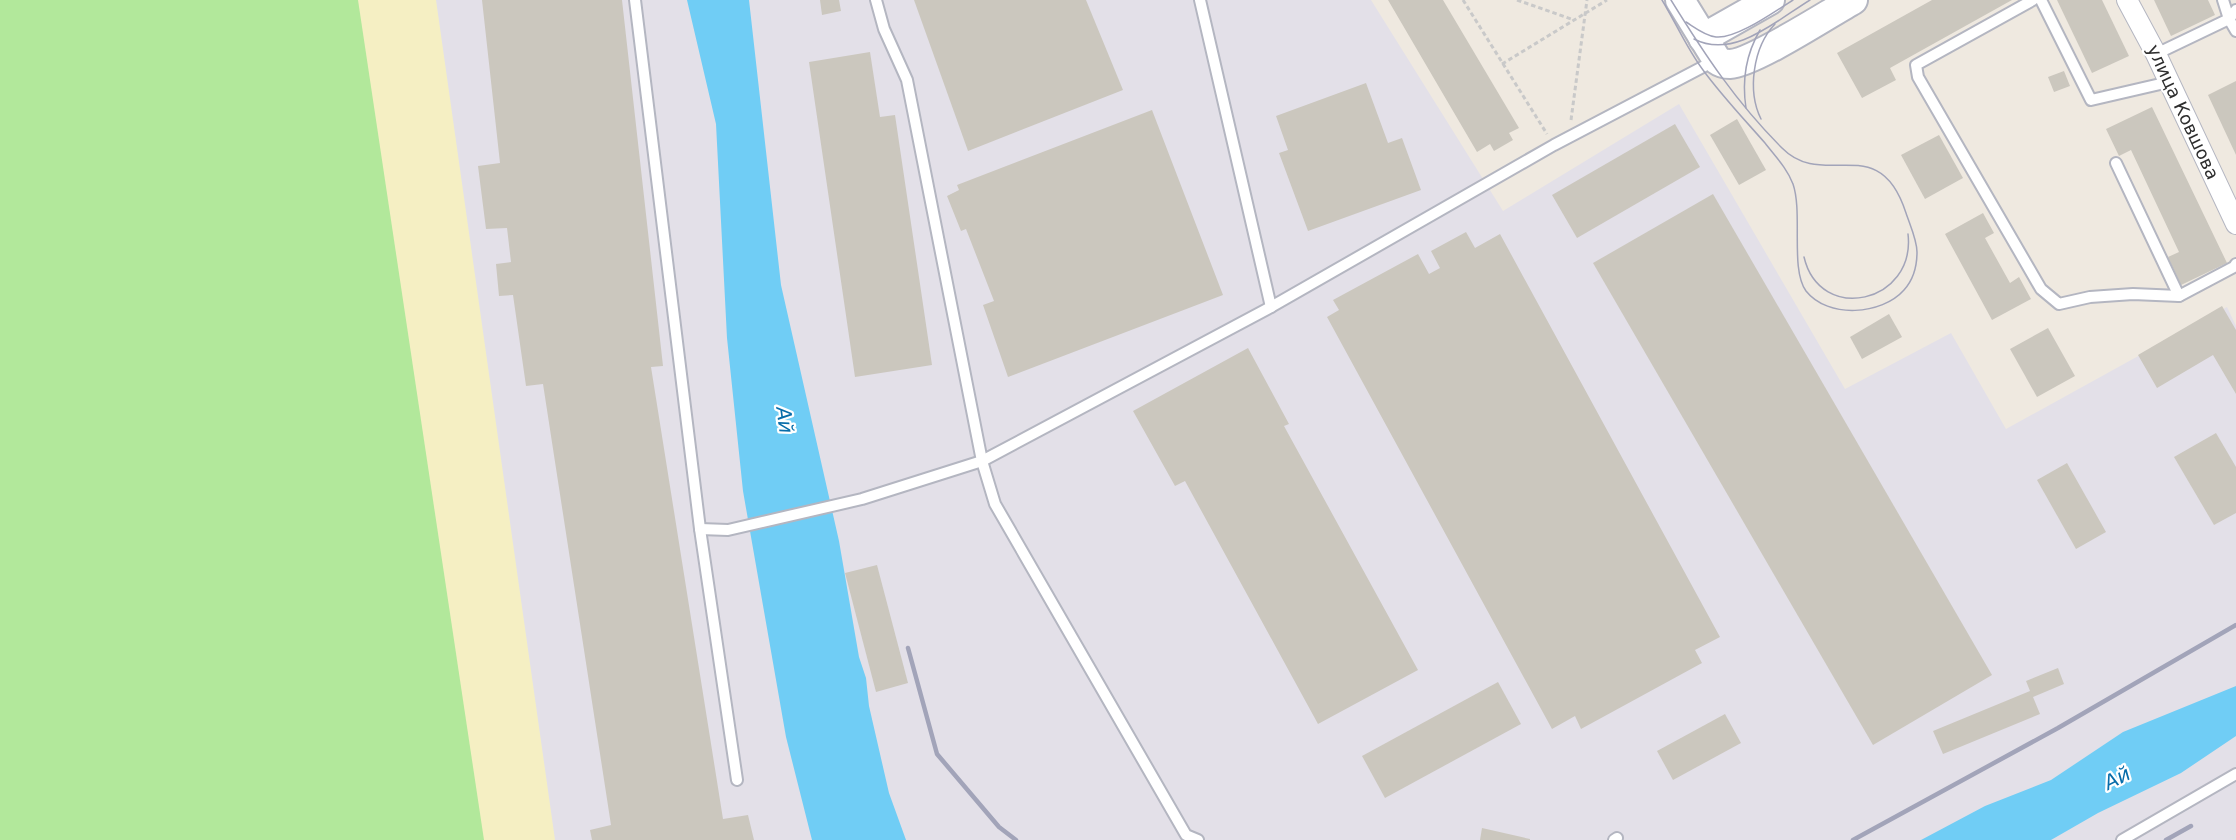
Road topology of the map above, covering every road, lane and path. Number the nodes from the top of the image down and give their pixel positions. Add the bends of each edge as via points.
1 (635, 0) edge
2 (876, 0) edge
3 (1200, 0) edge
4 (1463, 0) edge
5 (1517, 0) edge
6 (1587, 0) edge
7 (1607, 0) edge
8 (1680, 0) edge
9 (1770, 0) edge
10 (1853, 0) edge
11 (2033, 0) edge
12 (2041, 0) edge
13 (2127, 0) edge
14 (2223, 0) edge
15 (1585, 13) junction
16 (2233, 14) edge
17 (1574, 20) junction
18 (2236, 31) edge
19 (1717, 54) junction
20 (2156, 54) junction
21 (1502, 64) junction
22 (2169, 82) junction
23 (1569, 137) junction
24 (1554, 145) junction
25 (2116, 163) dead end
26 (2236, 224) edge
27 (2236, 264) edge
28 (2179, 296) junction
29 (1271, 307) junction
30 (982, 461) junction
31 (700, 529) junction
32 (2236, 774) edge
33 (737, 780) dead end
34 (1198, 840) edge
35 (2122, 840) edge

1 - 31 lane
2 - 30 lane via 884,29 907,80
3 - 29 lane
4 - 21 path
5 - 17 path
6 - 15 path
7 - 15 path
8 - 19 main road
9 - 19 main road
10 - 19 main road via 1758,54
11 - 28 lane via 1916,65 1918,77 2041,289 2059,304 2133,294
12 - 22 lane via 2091,100
13 - 20 street, улица Ковшова
14 - 16 lane
15 - 17 path
15 - 23 path
16 - 18 lane
16 - 20 lane
17 - 21 path
19 - 23 lane
20 - 22 street, улица Ковшова
21 - 24 path
22 - 26 street, улица Ковшова
23 - 24 lane
24 - 29 lane
25 - 28 lane
27 - 28 lane
29 - 30 lane
30 - 31 lane via 862,499 728,530
30 - 34 lane via 1001,515 1185,835
31 - 33 lane
32 - 35 lane

